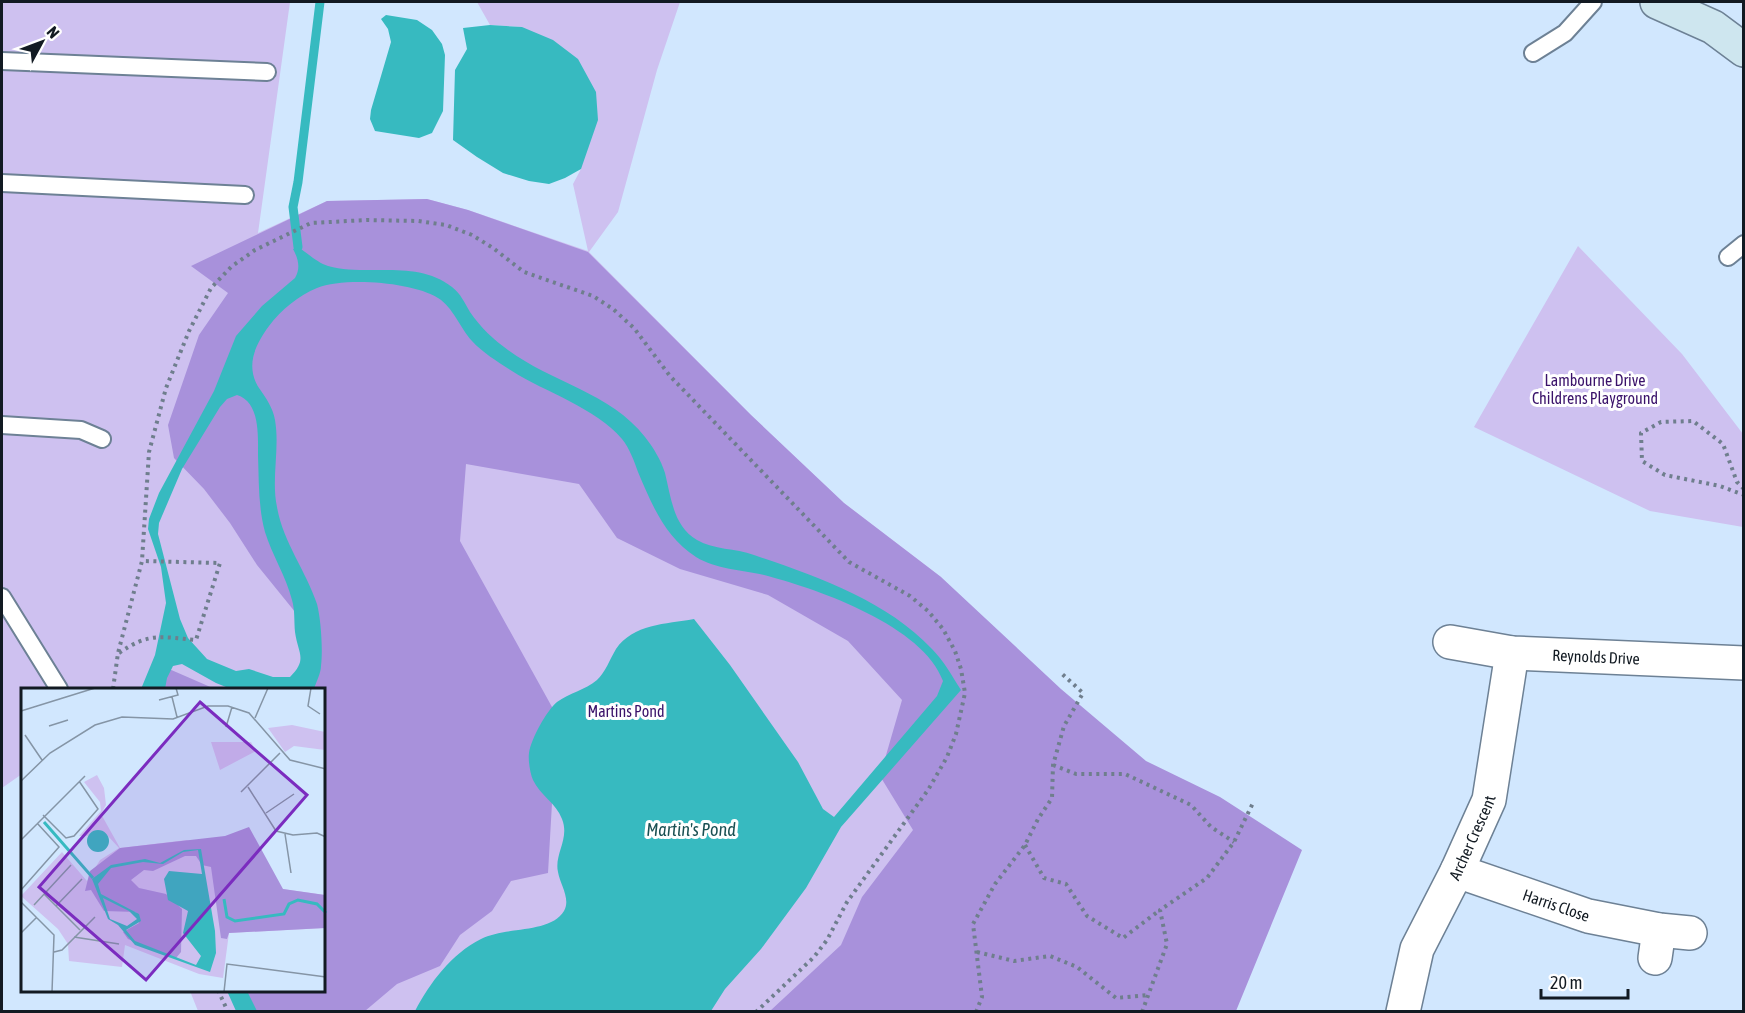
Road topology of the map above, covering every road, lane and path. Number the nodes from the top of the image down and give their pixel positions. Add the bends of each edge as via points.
1 (1593, 2) edge
2 (1657, 2) edge
3 (1743, 50) edge
4 (1533, 53) dead end
5 (2, 61) edge
6 (267, 72) dead end
7 (2, 183) edge
8 (245, 195) dead end
9 (1743, 244) edge
10 (1728, 257) dead end
11 (2, 425) edge
12 (102, 439) dead end
13 (1743, 489) edge
14 (1743, 495) edge
15 (142, 561) junction
16 (2, 597) edge
17 (1450, 642) dead end
18 (1512, 653) junction
19 (118, 654) junction
20 (1743, 663) edge
21 (1060, 672) dead end
22 (59, 688) edge
23 (113, 688) edge
24 (1053, 765) junction
25 (1253, 803) dead end
26 (1234, 842) junction
27 (1025, 844) junction
28 (1457, 871) junction
29 (1160, 910) junction
30 (1668, 940) dead end
31 (977, 952) junction
32 (219, 992) edge
33 (1148, 995) junction
34 (228, 1011) edge
35 (756, 1011) edge
36 (976, 1011) edge
37 (1142, 1011) edge
38 (1403, 1011) edge

1 - 4 lane via 1565,33
2 - 3 street via 1713,27
5 - 6 lane
7 - 8 lane
9 - 10 lane
11 - 12 lane via 81,430
13 - 14 path via 1723,444 1693,421 1661,422 1641,433 1642,461 1665,475 1720,486
15 - 19 path
15 - 19 path via 220,563 196,640 154,636
15 - 35 path via 149,452 166,388 211,288 255,250 311,223 366,220 446,225 494,248 524,272 593,296 613,309 670,376 849,562 910,596 928,611 943,629 961,669 965,693 956,734 928,790 847,902 814,957
16 - 22 lane
17 - 18 street, Reynolds Drive
18 - 20 street, Reynolds Drive
18 - 28 street, Archer Crescent via 1490,800
19 - 23 path
21 - 24 path via 1083,693 1064,726
24 - 26 path via 1076,774 1125,774 1191,805 1211,827
24 - 27 path via 1052,798
25 - 26 path
26 - 29 path via 1207,878
27 - 29 path via 1044,878 1066,884 1087,916 1123,938
27 - 31 path via 995,884 973,924
28 - 30 street, Harris Close
28 - 38 street, Archer Crescent via 1417,950
29 - 33 path via 1167,945
31 - 33 path via 1014,961 1050,956 1077,967 1116,998
31 - 36 path via 982,997
32 - 34 path
33 - 37 path

